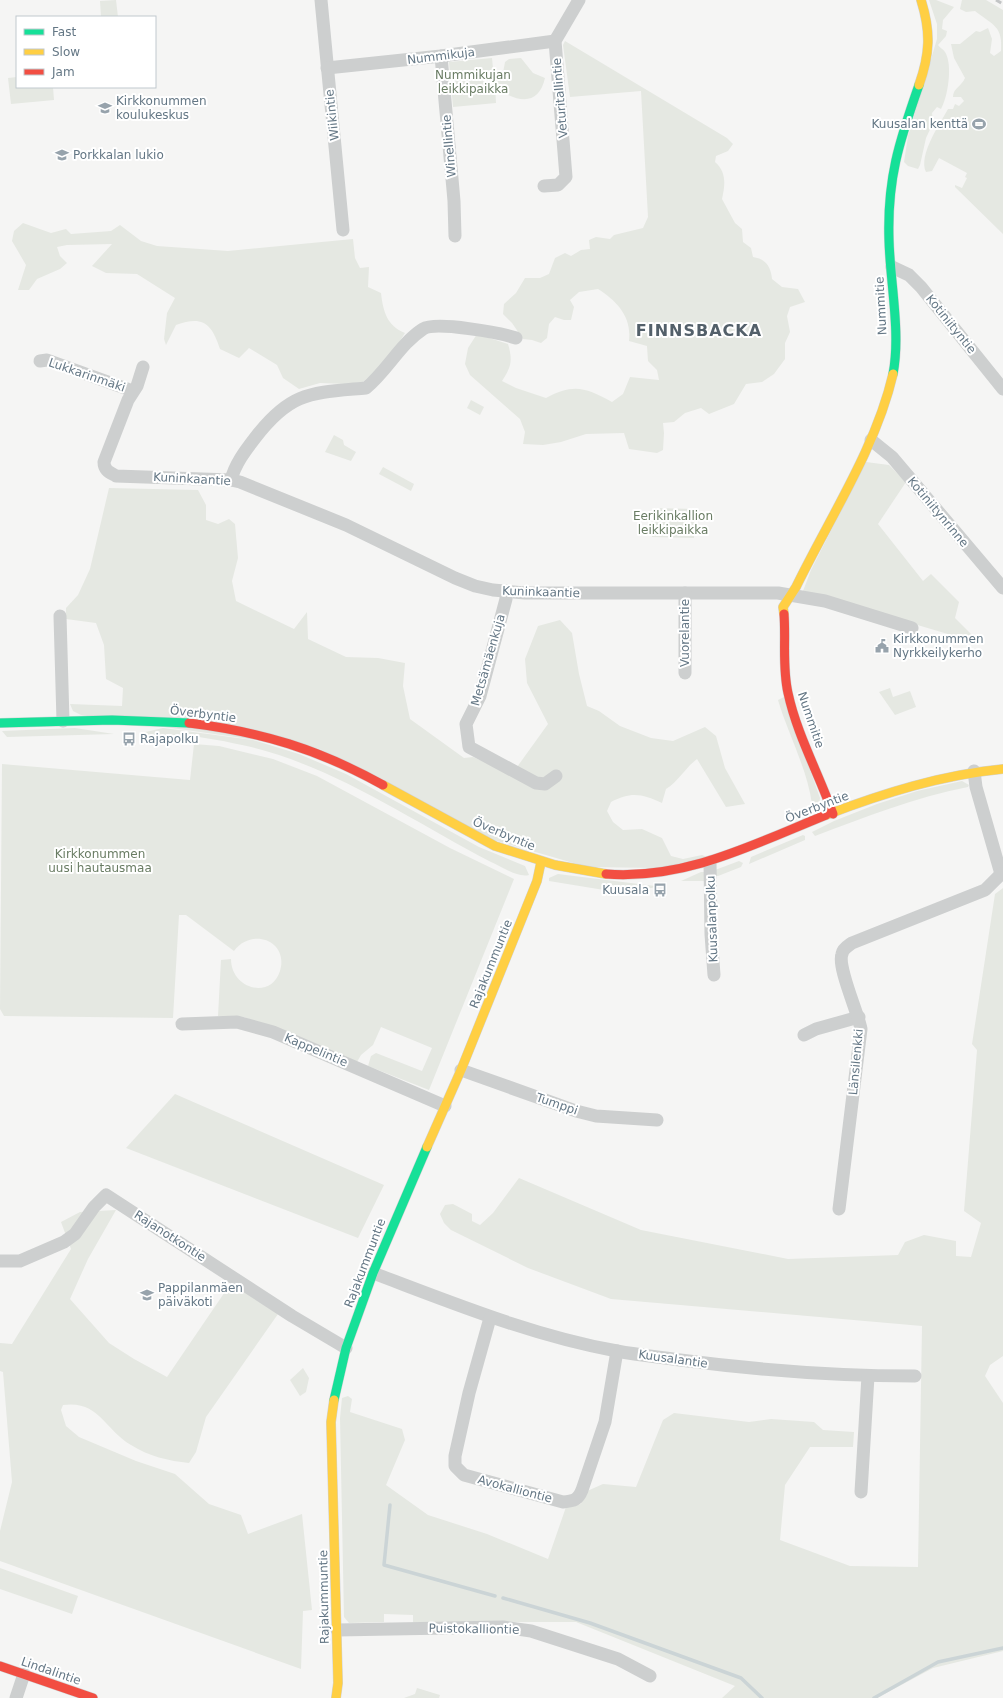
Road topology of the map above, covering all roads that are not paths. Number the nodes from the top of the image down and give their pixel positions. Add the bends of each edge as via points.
1 (320, 0) edge
2 (579, 0) edge
3 (921, 0) edge
4 (555, 41) junction
5 (441, 56) junction
6 (327, 68) junction
7 (544, 186) dead end
8 (343, 230) dead end
9 (455, 236) dead end
10 (892, 267) junction
11 (516, 338) dead end
12 (40, 362) dead end
13 (144, 367) dead end
14 (1003, 389) edge
15 (133, 391) junction
16 (871, 440) junction
17 (116, 476) joint
18 (231, 480) junction
19 (1003, 588) edge
20 (506, 592) junction
21 (685, 593) junction
22 (792, 595) junction
23 (60, 616) dead end
24 (912, 628) dead end
25 (685, 673) dead end
26 (63, 721) junction
27 (0, 723) edge
28 (1003, 769) edge
29 (974, 771) junction
30 (556, 776) dead end
31 (833, 814) junction
32 (541, 862) junction
33 (710, 862) junction
34 (1002, 874) edge
35 (714, 975) dead end
36 (859, 1017) junction
37 (182, 1024) dead end
38 (804, 1035) dead end
39 (461, 1070) junction
40 (445, 1106) junction
41 (656, 1120) dead end
42 (839, 1209) dead end
43 (0, 1261) edge
44 (373, 1273) junction
45 (490, 1318) junction
46 (346, 1348) junction
47 (617, 1351) junction
48 (868, 1376) junction
49 (915, 1376) dead end
50 (861, 1492) dead end
51 (337, 1630) junction
52 (0, 1666) edge
53 (24, 1674) junction
54 (650, 1676) dead end
55 (16, 1698) edge
56 (93, 1698) edge
57 (336, 1698) edge

1 - 6 street, Wiikintie
2 - 4 street, Veturitallintie
3 - 10 street, Nummitie via 930,32 929,49 923,74 898,143 890,223
4 - 5 street, Nummikuja
4 - 7 street, Veturitallintie via 566,177 558,185
5 - 6 street, Nummikuja
5 - 9 street, Winellintie
6 - 8 street, Wiikintie
10 - 14 street, Kotiniityntie via 910,275 921,287
10 - 16 street, Nummitie via 895,359 892,377
11 - 18 street via 438,325 423,329 366,388 308,395 294,400 277,412 244,452
12 - 15 street, Lukkarinmäki via 47,360
13 - 15 street, Lukkarinmäki
15 - 17 street, Lukkarinmäki via 104,462 108,472
16 - 19 street, Kotiniitynrinne via 892,457
16 - 22 street, Nummitie via 802,570
17 - 18 street, Kuninkaantie
18 - 20 street, Kuninkaantie via 346,525 455,578 475,586
20 - 21 street, Kuninkaantie
20 - 30 street, Metsämäenkuja via 480,696 466,724 469,747 536,783 545,784
21 - 22 street, Kuninkaantie via 769,592
21 - 25 street, Vuorelantie
22 - 24 street, Kuninkaantie via 825,601
22 - 31 street, Nummitie via 793,608 785,630 784,648 788,692
23 - 26 street
26 - 27 street, Överbyntie
26 - 32 street, Överbyntie via 202,724 268,736 326,757 496,846
28 - 29 street, Överbyntie
29 - 31 street, Överbyntie via 928,781
29 - 34 street, Länsilenkki via 976,787
31 - 33 street, Överbyntie
32 - 33 street, Överbyntie via 587,873 639,875
32 - 39 street, Rajakummuntie via 537,882
33 - 35 street, Kuusalanpolku
34 - 36 street, Länsilenkki via 985,890 852,942 845,948 840,960
36 - 38 street
36 - 42 street, Länsilenkki via 860,1039
37 - 40 street, Kappelintie via 237,1022 274,1032
39 - 40 street, Rajakummuntie
39 - 41 street, Tumppi via 576,1111 596,1116
40 - 44 street, Rajakummuntie
43 - 46 street, Rajanotkontie via 20,1261 64,1242 75,1234 106,1195 292,1316
44 - 45 street, Kuusalantie
44 - 46 street, Rajakummuntie
45 - 47 street, Kuusalantie
45 - 47 street, Avokalliontie via 469,1393 455,1456 456,1466 464,1475 563,1502 578,1498 582,1490 605,1422
46 - 51 street, Rajakummuntie via 331,1422
47 - 48 street, Kuusalantie via 730,1366
48 - 49 street, Kuusalantie
48 - 50 street
51 - 54 street, Puistokalliontie via 503,1627 530,1631 618,1659
51 - 57 street, Rajakummuntie
52 - 53 street, Lindalintie
53 - 55 street
53 - 56 street, Lindalintie

